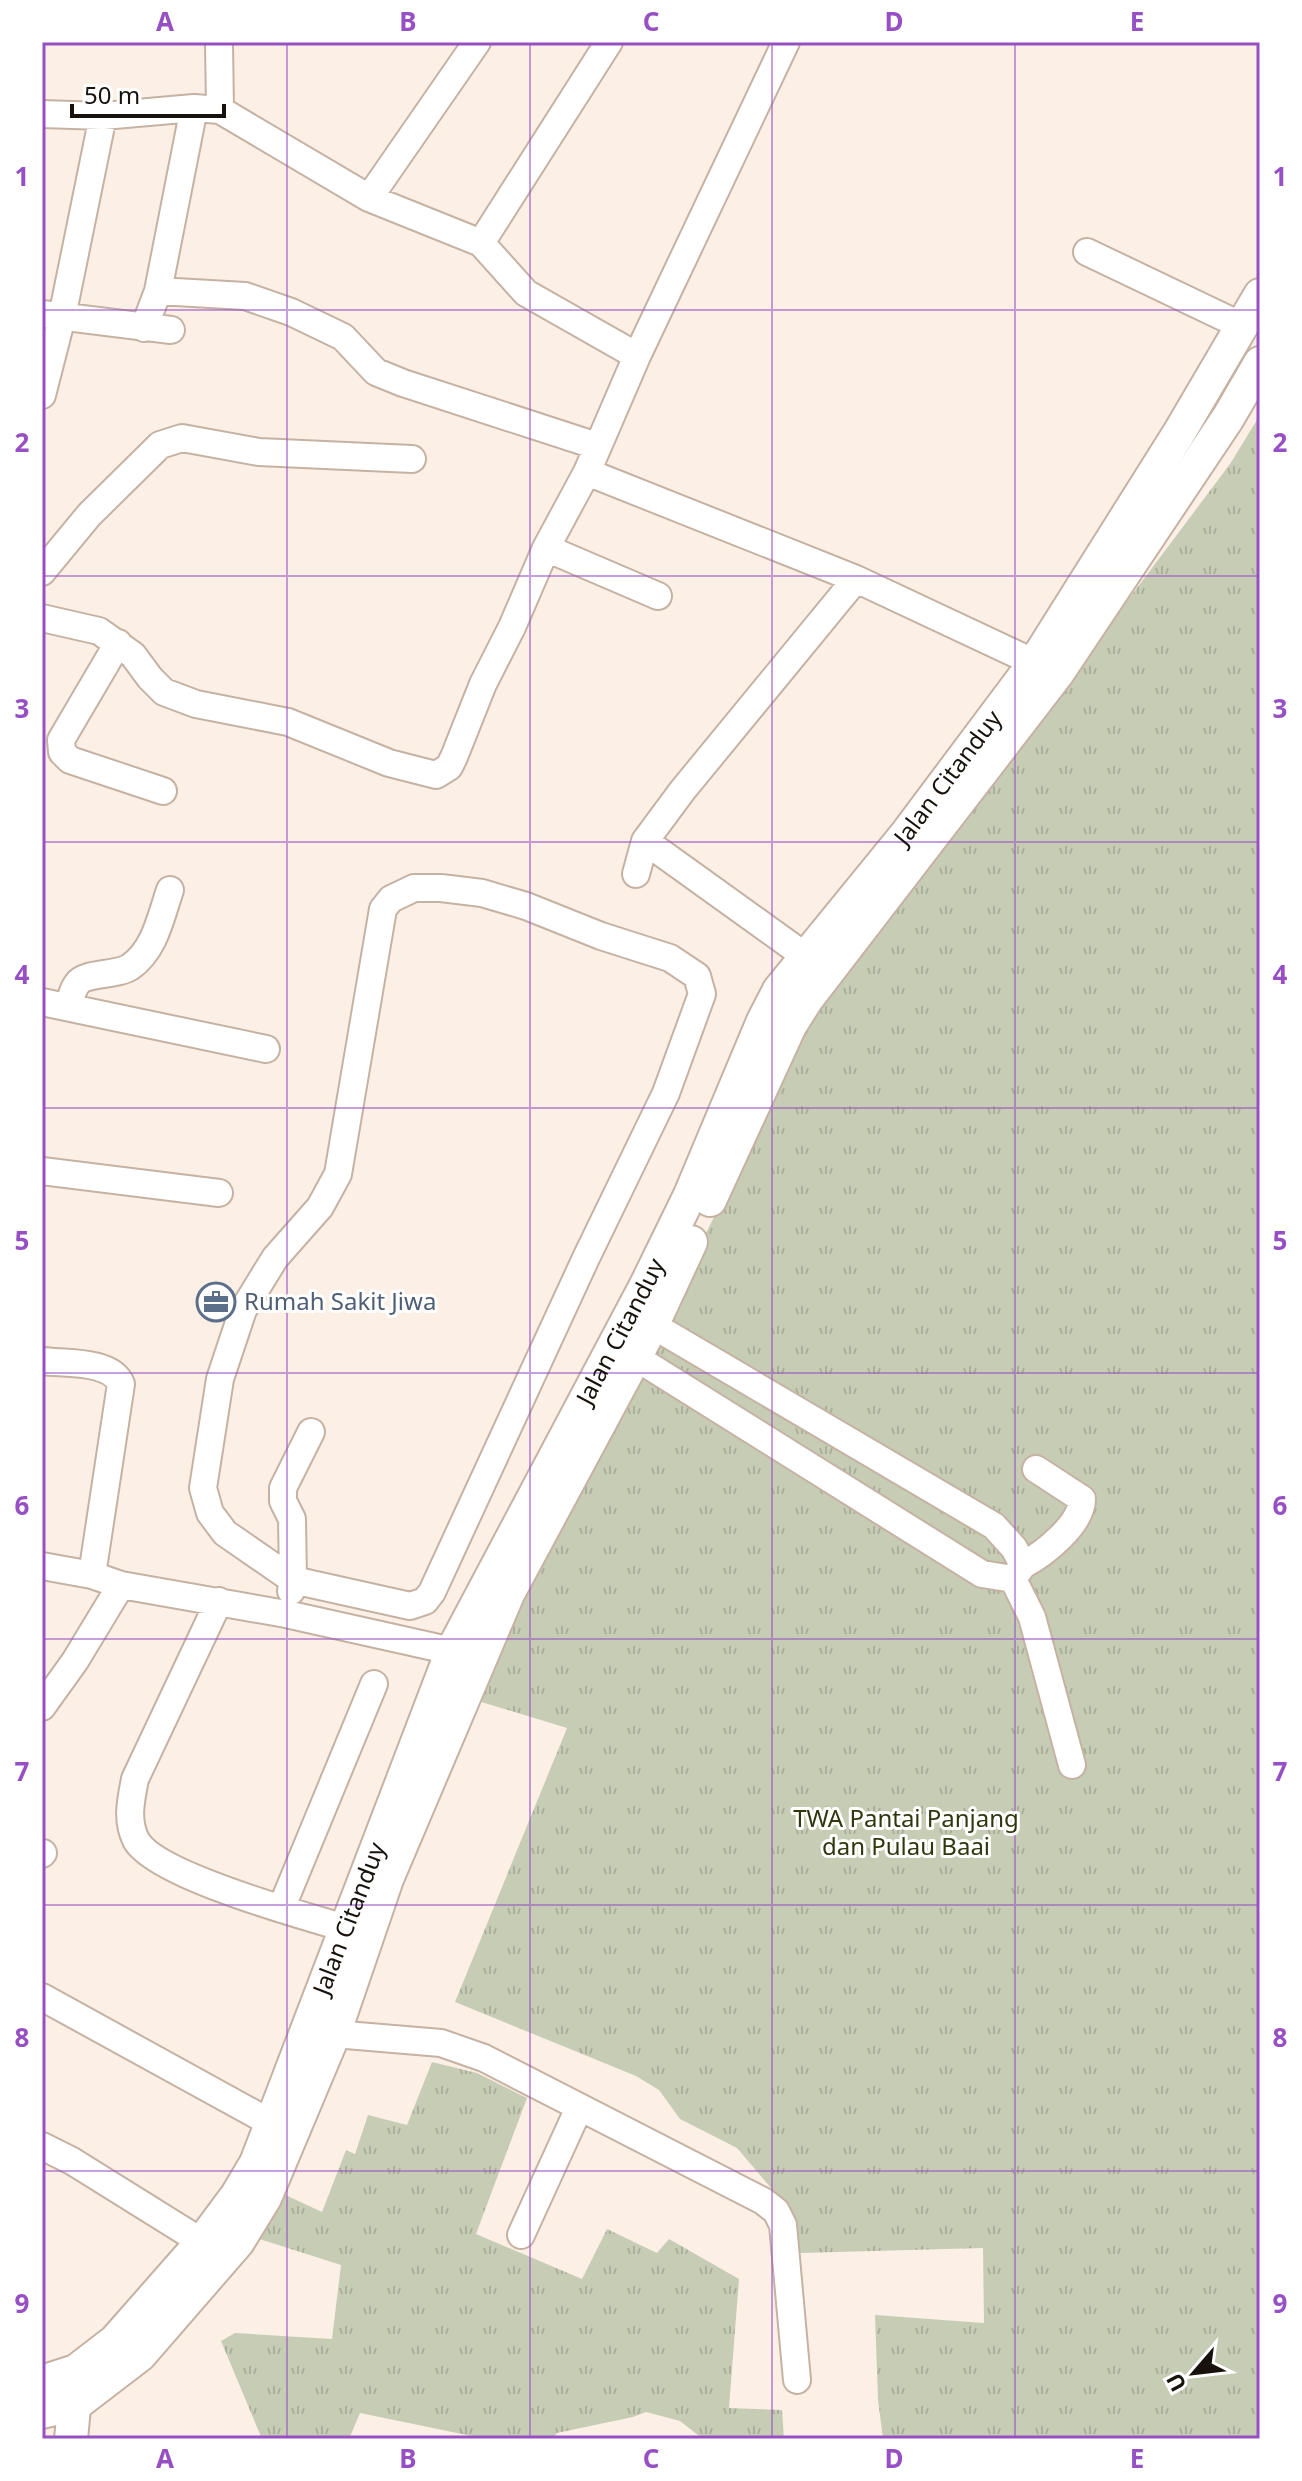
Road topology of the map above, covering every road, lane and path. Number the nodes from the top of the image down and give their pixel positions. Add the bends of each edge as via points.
1 (219, 42) edge
2 (477, 42) edge
3 (609, 42) edge
4 (786, 42) edge
5 (207, 109) junction
6 (42, 114) edge
7 (103, 116) junction
8 (369, 198) junction
9 (481, 243) junction
10 (1087, 252) dead end
11 (158, 291) junction
12 (1260, 295) edge
13 (52, 316) edge
14 (1242, 326) junction
15 (144, 328) junction
16 (171, 330) dead end
17 (637, 356) junction
18 (1260, 363) edge
19 (42, 395) edge
20 (597, 446) junction
21 (412, 459) dead end
22 (587, 472) junction
23 (546, 548) junction
24 (42, 572) edge
25 (856, 579) junction
26 (658, 596) dead end
27 (42, 618) edge
28 (118, 643) junction
29 (1046, 668) junction
30 (163, 791) dead end
31 (645, 841) junction
32 (636, 874) dead end
33 (170, 890) dead end
34 (805, 956) junction
35 (42, 1002) edge
36 (68, 1007) junction
37 (266, 1049) dead end
38 (42, 1171) edge
39 (219, 1193) dead end
40 (641, 1319) junction
41 (625, 1350) junction
42 (42, 1361) edge
43 (311, 1432) dead end
44 (1036, 1469) dead end
45 (42, 1566) edge
46 (1018, 1572) junction
47 (92, 1575) junction
48 (293, 1580) junction
49 (121, 1585) junction
50 (219, 1601) junction
51 (286, 1614) junction
52 (452, 1651) junction
53 (374, 1684) dead end
54 (45, 1700) edge
55 (1072, 1765) dead end
56 (281, 1909) junction
57 (345, 1928) junction
58 (42, 1997) edge
59 (334, 2034) junction
60 (579, 2108) junction
61 (271, 2123) junction
62 (42, 2146) edge
63 (521, 2235) dead end
64 (202, 2242) junction
65 (76, 2371) junction
66 (797, 2380) dead end
67 (42, 2382) edge
68 (76, 2404) junction
69 (42, 2412) edge
70 (71, 2439) edge

1 - 5 street
2 - 8 street
3 - 9 street
4 - 17 street
5 - 7 street
5 - 8 street
5 - 11 street
6 - 7 street
7 - 13 street
8 - 9 street
9 - 17 street via 526,293
10 - 14 street
11 - 15 street
11 - 20 street via 245,296 291,312 343,337 376,372
12 - 14 main road, Jalan Citanduy
13 - 15 street
13 - 19 street
14 - 29 main road, Jalan Citanduy
15 - 16 street
17 - 20 street
18 - 29 main road, Jalan Citanduy via 1228,418
20 - 22 street
21 - 24 street via 259,452 182,438 160,445 89,515
22 - 23 street
22 - 25 street
23 - 26 street
23 - 28 street via 454,757 436,775 389,763 288,722 196,704 164,692
25 - 29 street
25 - 31 street
27 - 28 street via 99,631
28 - 30 street via 61,740 62,752 70,760
29 - 34 main road, Jalan Citanduy
29 - 40 main road, Jalan Citanduy via 790,1026
31 - 32 street
31 - 34 street
33 - 36 street via 152,942 140,956 129,968 81,979
34 - 40 main road, Jalan Citanduy via 763,1021
35 - 36 street
36 - 37 street
38 - 39 street
40 - 41 main road, Jalan Citanduy
40 - 46 street via 994,1526 1014,1548
41 - 46 street via 982,1574
41 - 52 main road, Jalan Citanduy
41 - 59 main road, Jalan Citanduy via 508,1594 387,1879
42 - 47 street via 107,1369 121,1384
43 - 48 street via 283,1488 292,1519
44 - 46 street via 1082,1499 1082,1507 1052,1546
45 - 47 street
46 - 55 street
47 - 49 street
48 - 48 street via 225,1533 210,1513 203,1488 220,1379 243,1310 275,1258 320,1207 338,1174 383,909 414,888 482,893 670,958 697,976 702,994 666,1093 432,1592 410,1606
48 - 51 street
49 - 50 street
49 - 54 street
50 - 51 street
50 - 56 street via 135,1779 131,1828 138,1843 158,1861
51 - 52 street
52 - 57 main road, Jalan Citanduy
53 - 56 street
56 - 57 street
57 - 61 main road, Jalan Citanduy
58 - 61 street
59 - 60 street via 441,2043 484,2058
59 - 68 main road, Jalan Citanduy via 265,2198 238,2242 140,2355
60 - 63 street
60 - 66 street via 776,2211 783,2225
61 - 64 main road, Jalan Citanduy via 256,2163
62 - 64 street
64 - 65 main road, Jalan Citanduy via 115,2341
65 - 67 main road, Jalan Citanduy
65 - 68 main road
68 - 69 main road, Jalan Citanduy
68 - 70 main road

